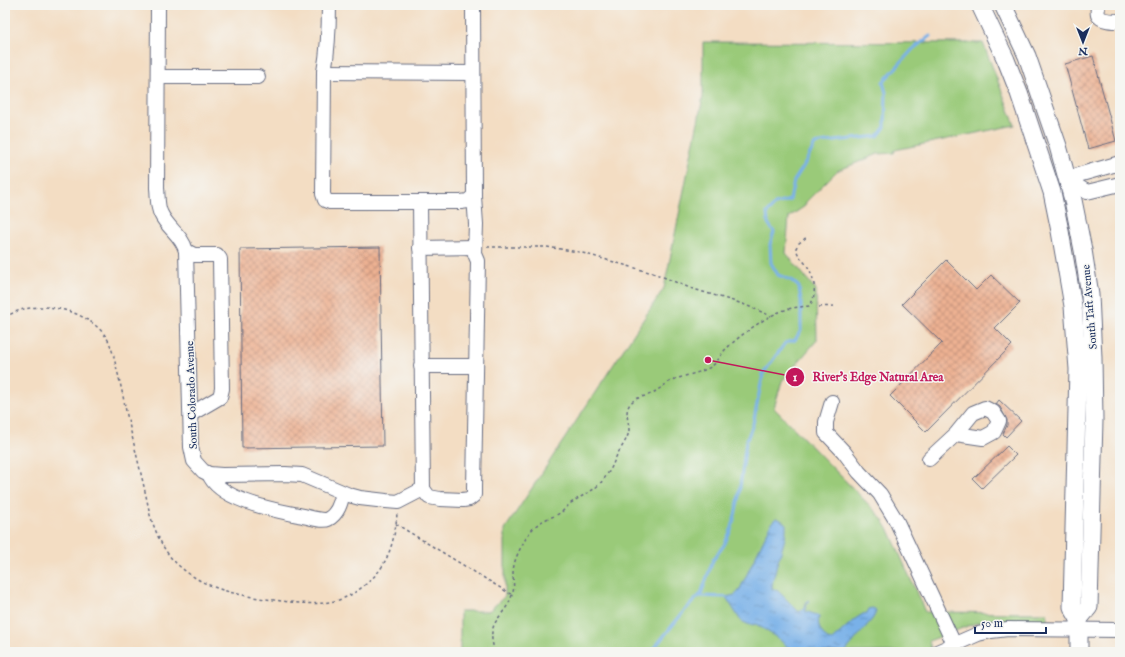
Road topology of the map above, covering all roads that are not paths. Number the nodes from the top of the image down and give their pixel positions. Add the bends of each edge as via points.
1 (158, 5) edge
2 (329, 5) edge
3 (473, 5) edge
4 (980, 5) edge
5 (992, 5) edge
6 (1003, 5) edge
7 (1098, 5) edge
8 (1120, 21) edge
9 (1016, 32) junction
10 (324, 72) junction
11 (473, 73) junction
12 (158, 77) junction
13 (258, 77) dead end
14 (1019, 93) junction
15 (1120, 163) edge
16 (1120, 184) edge
17 (1072, 186) junction
18 (474, 196) junction
19 (420, 202) junction
20 (476, 247) junction
21 (420, 248) junction
22 (186, 251) junction
23 (1065, 261) junction
24 (422, 366) junction
25 (476, 366) junction
26 (832, 402) dead end
27 (190, 414) junction
28 (956, 434) dead end
29 (929, 459) dead end
30 (209, 474) junction
31 (423, 489) junction
32 (343, 493) junction
33 (1079, 625) junction
34 (1120, 630) edge
35 (954, 644) junction
36 (937, 652) edge
37 (1078, 652) edge

1 - 12 street, South Colorado Avenue
2 - 10 street
3 - 11 street
4 - 14 main road, South Taft Avenue
5 - 9 main road
6 - 9 main road, South Taft Avenue
7 - 8 street via 1100,17
9 - 17 main road, South Taft Avenue via 1027,56
10 - 11 street
10 - 19 street via 325,200
11 - 18 street
12 - 13 street
12 - 22 street, South Colorado Avenue via 159,209 182,240
14 - 17 main road via 1034,102 1055,174
14 - 23 main road, South Taft Avenue via 1053,195
15 - 17 street via 1078,175
16 - 17 street via 1087,192
17 - 23 main road via 1063,206 1071,242
17 - 33 main road, South Taft Avenue via 1090,294 1094,420 1089,607
18 - 19 street via 468,201 461,202
18 - 20 street
19 - 21 street
20 - 21 street
20 - 25 street
21 - 24 street
22 - 27 street, South Colorado Avenue
22 - 27 street via 194,255 217,255 220,259 222,389 220,397
23 - 33 main road, South Taft Avenue via 1073,306 1078,369 1072,607
24 - 25 street
24 - 31 street
25 - 31 street via 474,495 469,499 440,499 429,497
26 - 35 street via 826,422 826,433 880,494 897,522
27 - 30 street, South Colorado Avenue via 194,461
28 - 29 street
30 - 32 street via 302,475
30 - 32 street, South Colorado Avenue via 212,481 221,489 246,502 316,519 327,520 334,515
31 - 32 street via 398,502 360,498
33 - 34 street
33 - 35 street via 991,631
33 - 37 main road, South Taft Avenue
35 - 36 street

